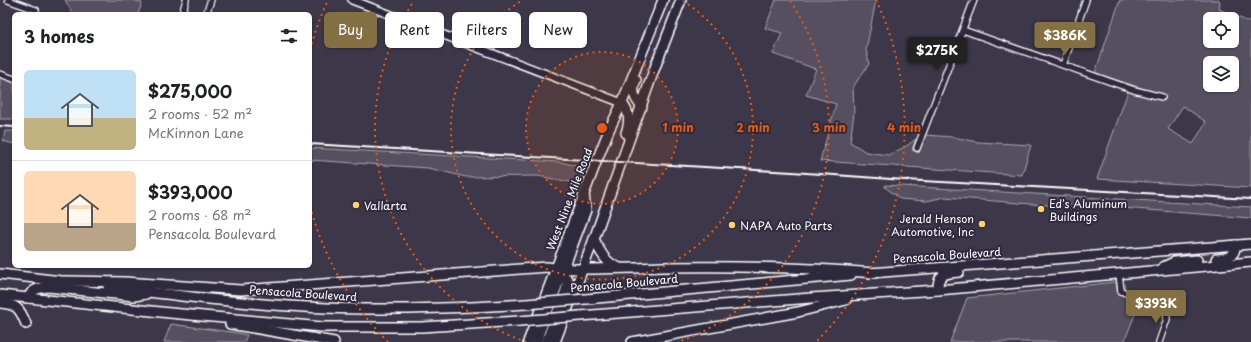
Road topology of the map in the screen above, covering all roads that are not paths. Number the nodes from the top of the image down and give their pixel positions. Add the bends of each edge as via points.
1 (8, 0) edge
2 (186, 0) edge
3 (211, 0) edge
4 (352, 0) edge
5 (663, 0) edge
6 (681, 0) edge
7 (974, 0) edge
8 (1086, 0) edge
9 (36, 10) dead end
10 (183, 12) edge
11 (207, 12) edge
12 (652, 26) junction
13 (962, 30) junction
14 (1063, 65) junction
15 (0, 74) edge
16 (12, 78) edge
17 (1162, 97) dead end
18 (622, 103) junction
19 (642, 107) junction
20 (917, 148) dead end
21 (623, 156) junction
22 (594, 239) junction
23 (1251, 244) edge
24 (1235, 245) junction
25 (1251, 262) edge
26 (1011, 263) junction
27 (583, 269) junction
28 (625, 269) junction
29 (560, 270) junction
30 (1156, 270) junction
31 (875, 273) junction
32 (0, 274) edge
33 (1119, 274) junction
34 (65, 281) junction
35 (938, 290) junction
36 (155, 292) junction
37 (0, 295) edge
38 (866, 295) junction
39 (28, 298) junction
40 (0, 303) edge
41 (1165, 307) junction
42 (1179, 311) dead end
43 (170, 313) junction
44 (26, 324) dead end
45 (334, 342) edge
46 (528, 342) edge
47 (537, 342) edge
48 (546, 342) edge
49 (555, 342) edge
50 (632, 342) edge
51 (1159, 342) edge

1 - 9 street
2 - 10 street
3 - 11 street
4 - 18 street
5 - 12 main road, West Nine Mile Road
6 - 19 main road
7 - 13 street
8 - 14 street
12 - 18 main road, West Nine Mile Road
12 - 19 main road via 654,37 633,90 635,100
13 - 14 street
13 - 20 street
14 - 17 street
15 - 16 street
18 - 21 main road via 629,116 629,124 622,142
18 - 29 main road, West Nine Mile Road via 584,193 586,210
19 - 21 main road
21 - 22 main road
22 - 27 main road
22 - 28 main road via 600,252 612,266
23 - 24 main road, Pensacola Boulevard
24 - 26 main road, Pensacola Boulevard
24 - 30 main road via 1234,253 1227,258 1174,262
25 - 30 main road
26 - 31 main road, Pensacola Boulevard
26 - 35 main road via 990,270 945,274 938,282
27 - 28 main road
27 - 29 main road
27 - 49 main road
28 - 31 main road via 710,266
29 - 34 main road via 547,267 241,290 125,282
29 - 46 main road, West Nine Mile Road
29 - 47 main road
29 - 48 main road via 568,281
30 - 33 main road
31 - 36 main road, Pensacola Boulevard, bridge via 526,304 433,309 326,308
32 - 34 main road, Pensacola Boulevard
33 - 35 main road
33 - 41 street via 1121,291
34 - 36 main road, Pensacola Boulevard
35 - 38 main road
36 - 39 main road via 134,296 48,287 31,292
37 - 39 main road
38 - 43 main road, bridge via 469,325 369,328 295,325
38 - 50 main road via 798,312
39 - 43 main road
40 - 44 main road via 12,304 19,309
41 - 42 street
41 - 51 street via 1167,319
43 - 45 main road

